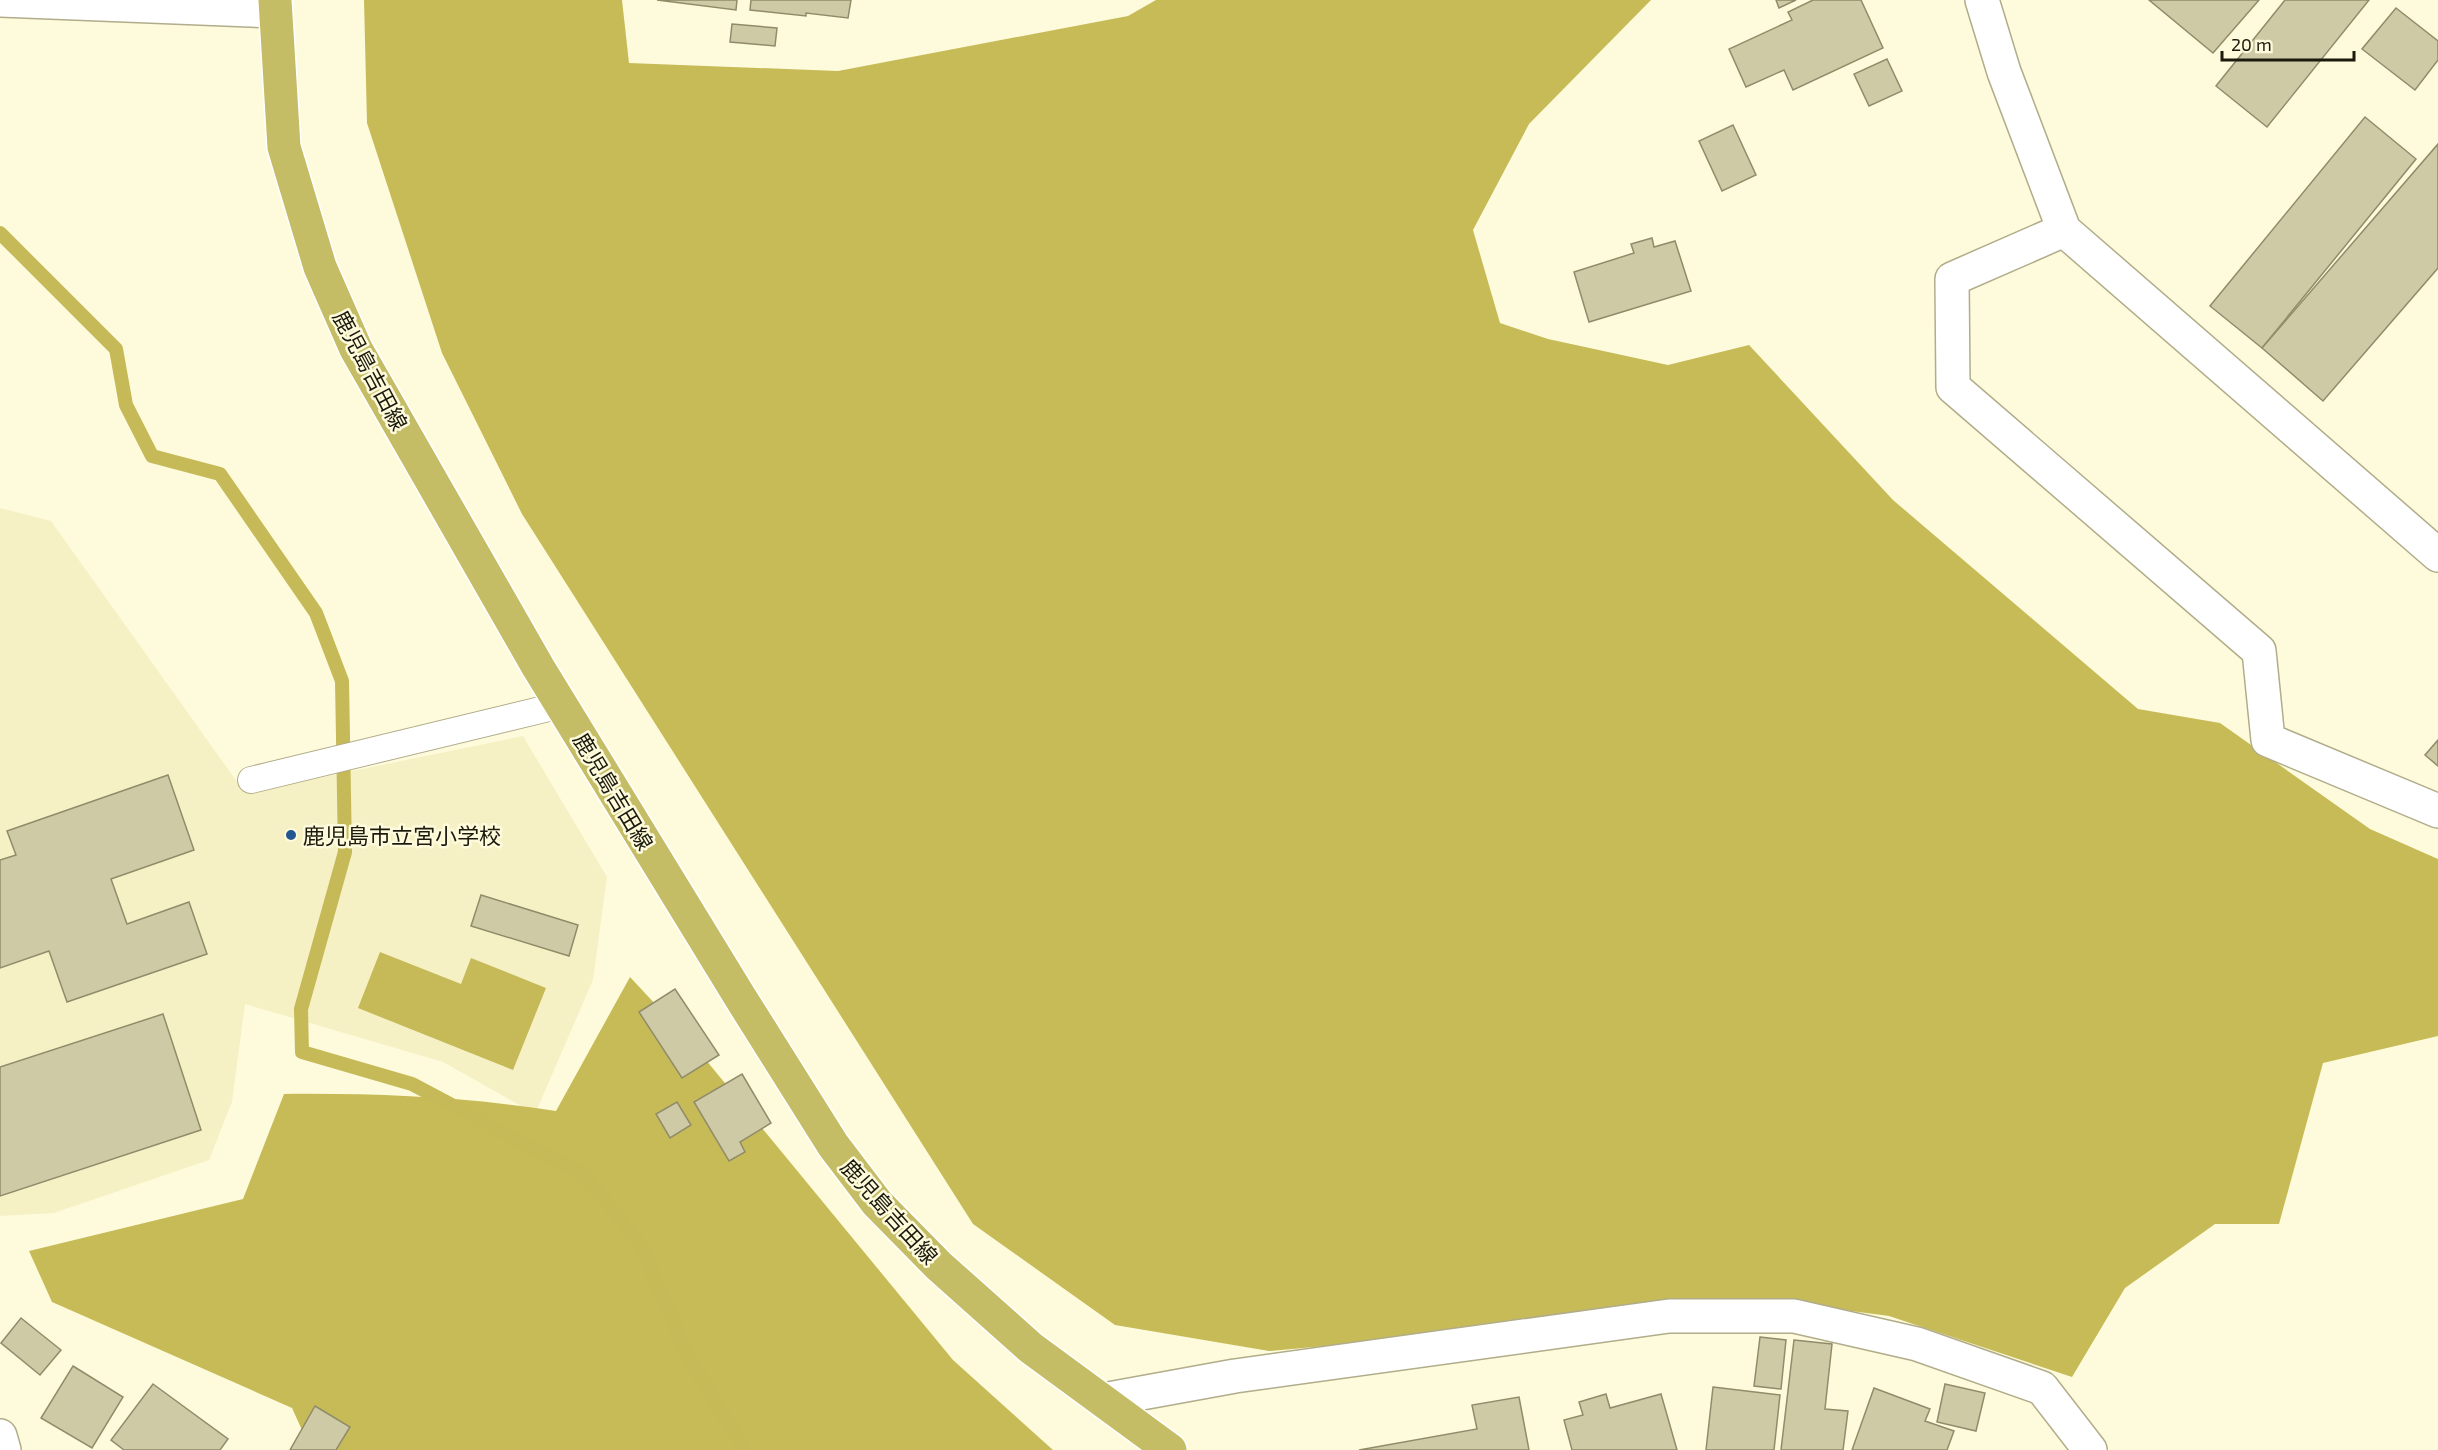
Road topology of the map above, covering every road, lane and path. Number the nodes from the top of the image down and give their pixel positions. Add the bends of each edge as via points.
1 (0, 0) edge
2 (1982, 0) edge
3 (275, 5) edge
4 (2064, 230) junction
5 (2438, 555) edge
6 (561, 705) junction
7 (251, 780) dead end
8 (2438, 811) edge
9 (1103, 1400) junction
10 (0, 1436) edge
11 (4, 1450) edge
12 (1170, 1450) edge
13 (2090, 1450) edge

1 - 3 street
2 - 4 street via 2004,72
3 - 6 main road, 鹿児島吉田線 via 285,147 320,267 356,349
4 - 5 street
4 - 8 street via 1952,279 1953,387 2259,651 2268,740
6 - 7 lane
6 - 9 main road, 鹿児島吉田線 via 833,1145 871,1195 939,1266 1031,1348
9 - 12 main road, 鹿児島吉田線
9 - 13 street via 1235,1376 1669,1316 1794,1316 1917,1344 2042,1388
10 - 11 street

